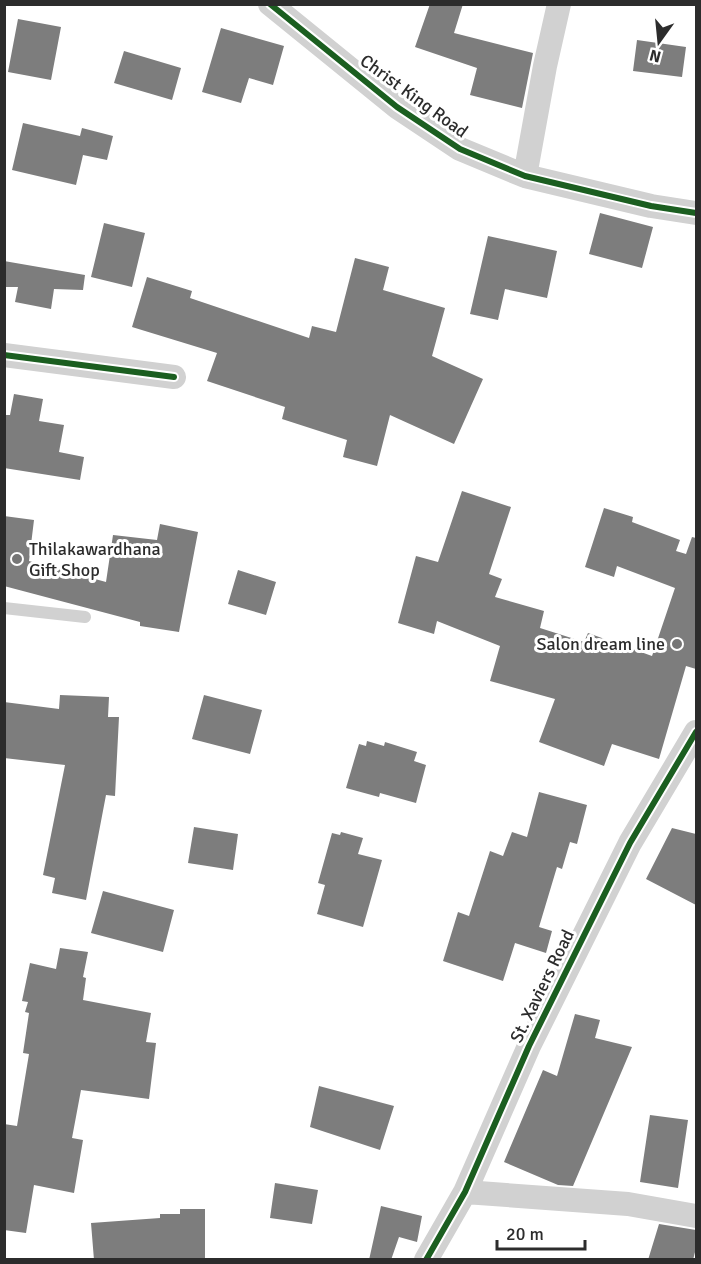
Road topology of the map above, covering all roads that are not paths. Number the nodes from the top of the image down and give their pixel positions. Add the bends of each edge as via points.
1 (270, 4) edge
2 (559, 4) edge
3 (525, 176) junction
4 (696, 213) edge
5 (4, 354) edge
6 (174, 376) dead end
7 (4, 608) edge
8 (85, 617) dead end
9 (696, 732) edge
10 (465, 1192) junction
11 (696, 1216) edge
12 (426, 1260) edge

1 - 3 street, Christ King Road via 422,125 460,149
2 - 3 street
3 - 4 street, Christ King Road
5 - 6 street
7 - 8 lane
9 - 10 street, St. Xaviers Road via 630,843 529,1046
10 - 11 street via 628,1204
10 - 12 street, St. Xaviers Road

